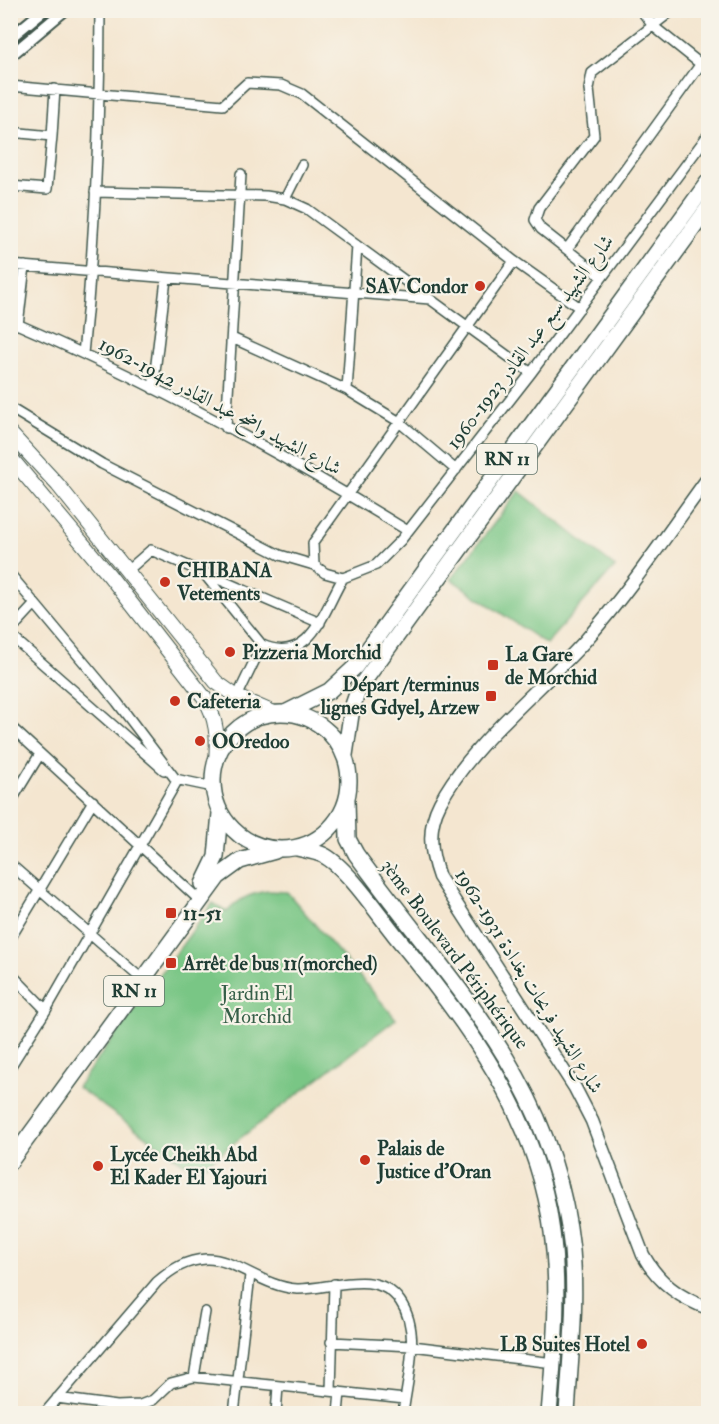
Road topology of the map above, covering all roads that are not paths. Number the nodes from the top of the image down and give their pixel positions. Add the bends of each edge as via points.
1 (44, 10) edge
2 (65, 10) edge
3 (100, 10) edge
4 (641, 10) edge
5 (673, 10) edge
6 (653, 26) junction
7 (10, 38) edge
8 (708, 54) edge
9 (10, 56) edge
10 (705, 67) edge
11 (10, 86) edge
12 (55, 89) junction
13 (100, 92) junction
14 (10, 132) edge
15 (708, 135) edge
16 (52, 136) junction
17 (302, 165) dead end
18 (241, 174) dead end
19 (708, 182) edge
20 (10, 186) edge
21 (95, 192) junction
22 (242, 195) junction
23 (285, 199) junction
24 (708, 208) edge
25 (357, 246) junction
26 (567, 249) junction
27 (514, 261) junction
28 (10, 265) edge
29 (25, 267) junction
30 (92, 272) junction
31 (602, 277) junction
32 (166, 279) junction
33 (236, 285) junction
34 (353, 293) junction
35 (430, 299) junction
36 (580, 308) junction
37 (14, 323) edge
38 (467, 326) junction
39 (232, 338) junction
40 (83, 354) junction
41 (531, 373) junction
42 (153, 389) junction
43 (347, 390) junction
44 (10, 408) edge
45 (398, 421) junction
46 (226, 429) junction
47 (10, 434) edge
48 (10, 457) edge
49 (456, 470) junction
50 (708, 478) edge
51 (346, 493) junction
52 (408, 531) junction
53 (314, 565) junction
54 (201, 570) junction
55 (127, 571) junction
56 (10, 574) edge
57 (344, 578) junction
58 (35, 604) junction
59 (320, 623) junction
60 (10, 633) edge
61 (262, 645) junction
62 (237, 697) junction
63 (280, 713) junction
64 (10, 726) edge
65 (40, 754) junction
66 (345, 755) junction
67 (216, 762) junction
68 (177, 781) junction
69 (213, 787) junction
70 (347, 800) junction
71 (93, 801) junction
72 (10, 803) edge
73 (220, 813) junction
74 (139, 845) junction
75 (297, 848) junction
76 (280, 850) junction
77 (10, 864) edge
78 (40, 891) junction
79 (195, 896) junction
80 (90, 934) junction
81 (10, 939) edge
82 (10, 973) edge
83 (137, 975) junction
84 (46, 1010) junction
85 (10, 1067) edge
86 (10, 1146) edge
87 (10, 1162) edge
88 (250, 1275) junction
89 (334, 1284) junction
90 (708, 1308) edge
91 (205, 1312) dead end
92 (331, 1342) junction
93 (412, 1346) junction
94 (554, 1363) junction
95 (194, 1377) junction
96 (236, 1382) junction
97 (278, 1386) junction
98 (335, 1392) junction
99 (57, 1398) junction
100 (405, 1398) junction
101 (44, 1413) edge
102 (234, 1413) edge
103 (276, 1413) edge
104 (338, 1413) edge
105 (403, 1413) edge
106 (549, 1413) edge
107 (567, 1413) edge

1 - 7 street
2 - 9 street
3 - 13 street
4 - 6 street
5 - 6 street
6 - 10 street
6 - 26 street via 592,73 589,89 594,136 539,208 535,220 541,229
8 - 10 street
10 - 26 street
11 - 12 street
12 - 13 street
12 - 16 street
13 - 21 street
13 - 27 street via 223,105 247,83 281,85 302,94
14 - 16 street
15 - 31 street, شارع الشهيد سبع عبد القادر 1923-1960
16 - 20 street via 47,189
17 - 23 street
18 - 22 street
19 - 63 highway, RN 11 via 355,667 329,692
21 - 22 street
21 - 30 street
22 - 23 street
22 - 33 street
23 - 25 street via 307,209
24 - 66 highway, RN 11 via 359,688
25 - 34 street
25 - 35 street
26 - 31 street
27 - 36 street
27 - 38 street
28 - 29 street
29 - 30 street
29 - 37 street
30 - 32 street
30 - 40 street
31 - 36 street, شارع الشهيد سبع عبد القادر 1923-1960
32 - 33 street
32 - 42 street
33 - 34 street
33 - 39 street
34 - 35 street
34 - 43 street
35 - 38 street
36 - 41 street, شارع الشهيد سبع عبد القادر 1923-1960
37 - 40 street, شارع الشهيد واضح عبد القادر 1942-1962
38 - 41 street
38 - 45 street
39 - 43 street
39 - 46 street
40 - 42 street, شارع الشهيد واضح عبد القادر 1942-1962
41 - 49 street, شارع الشهيد سبع عبد القادر 1923-1960
42 - 46 street, شارع الشهيد واضح عبد القادر 1942-1962
43 - 45 street
44 - 53 street via 112,470 280,555
45 - 49 street
45 - 51 street
46 - 51 street, شارع الشهيد واضح عبد القادر 1942-1962
47 - 55 main road via 58,485
48 - 67 main road via 204,697 218,734
49 - 52 street, شارع الشهيد سبع عبد القادر 1923-1960
50 - 90 main road, شارع الشهيد فريحات بغدادة 1931-1962 via 587,639 456,777 439,804 430,834 439,877 585,1106 651,1269 673,1291
51 - 52 street, شارع الشهيد واضح عبد القادر 1942-1962
51 - 53 street via 313,543
52 - 57 street, شارع الشهيد سبع عبد القادر 1923-1960 via 376,566
53 - 57 street
54 - 55 street via 151,549
54 - 59 street
54 - 61 street
55 - 62 main road via 212,676
56 - 58 street
57 - 59 street
58 - 60 street
58 - 68 street
59 - 61 street via 302,645 274,650
60 - 68 street
61 - 62 street
62 - 63 main road
63 - 66 highway via 306,718 325,729
63 - 67 highway via 255,718 238,729 224,744
64 - 65 street
65 - 71 street
65 - 72 street
66 - 70 highway via 350,777
67 - 69 highway
68 - 69 street
68 - 74 street
69 - 73 highway
70 - 75 highway via 332,827
70 - 107 highway, 3ème Boulevard Périphérique via 348,838 356,855 487,1025 517,1073 543,1129 560,1184 572,1251 574,1337
71 - 74 street
71 - 78 street
73 - 76 highway via 247,841
73 - 79 highway, RN 11 via 216,857
74 - 79 street
74 - 80 street
75 - 76 highway
75 - 94 highway, 3ème Boulevard Périphérique via 322,854 338,865 472,1036 519,1113 552,1231 557,1313
76 - 87 highway, RN 11 via 240,861 218,877
77 - 78 street
78 - 80 street
78 - 81 street
79 - 83 highway, RN 11
80 - 83 street
80 - 84 street
82 - 84 street
83 - 86 highway, RN 11
84 - 85 street
88 - 89 street via 297,1289
88 - 96 street
88 - 99 street via 222,1260 188,1262 171,1270
89 - 92 street
89 - 93 street via 374,1283 389,1289 407,1312
91 - 95 street
92 - 93 street
92 - 98 street
93 - 94 street
93 - 100 street
94 - 106 highway, 3ème Boulevard Périphérique
95 - 96 street
95 - 99 street via 171,1383 153,1400 140,1405
96 - 97 street
96 - 102 street
97 - 98 street
97 - 103 street
98 - 100 street
98 - 104 street
99 - 101 street
100 - 105 street

